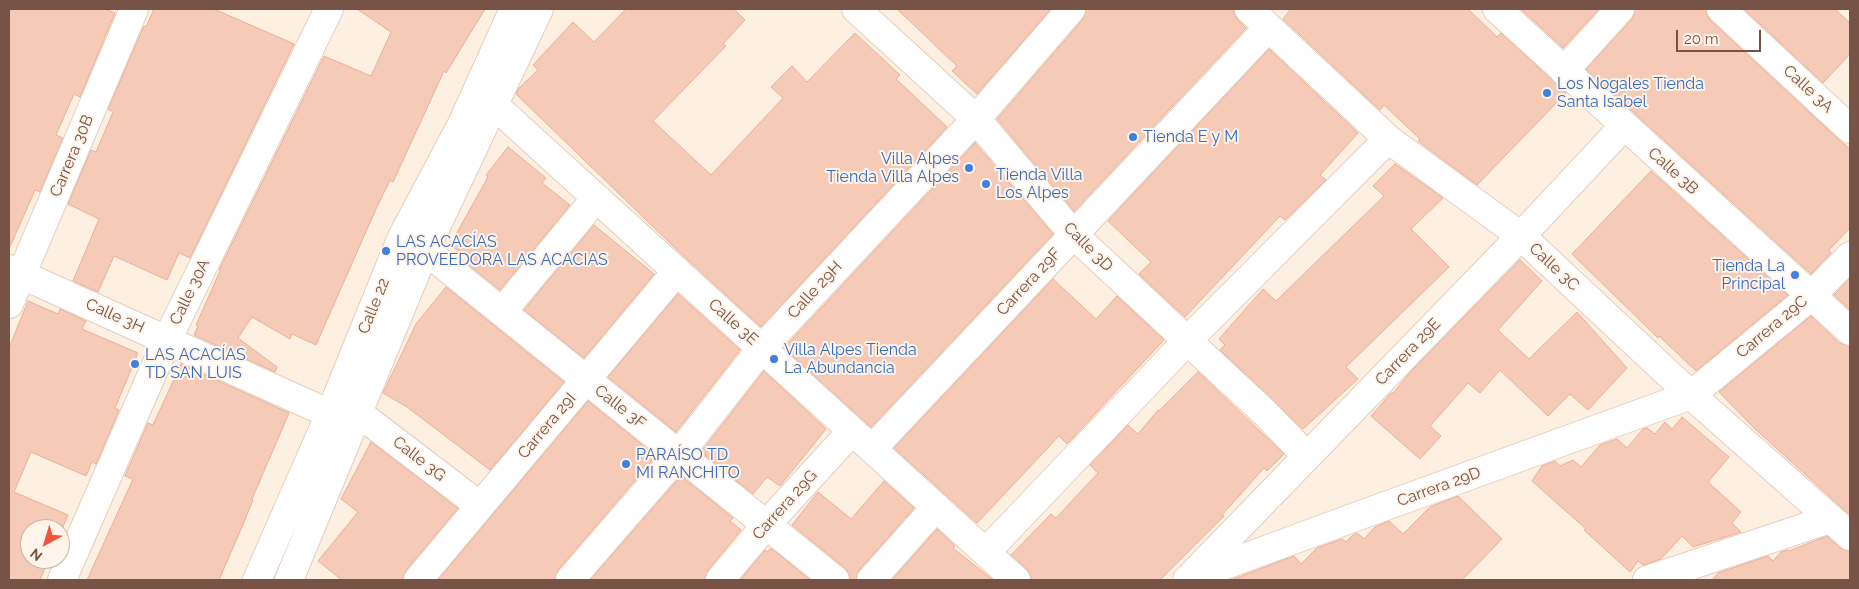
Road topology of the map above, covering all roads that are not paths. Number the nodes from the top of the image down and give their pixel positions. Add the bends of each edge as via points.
1 (134, 9) edge
2 (328, 9) edge
3 (514, 9) edge
4 (539, 9) edge
5 (856, 9) edge
6 (1071, 9) edge
7 (1249, 9) edge
8 (1498, 9) edge
9 (1620, 9) edge
10 (1721, 9) edge
11 (1268, 28) junction
12 (1564, 71) junction
13 (493, 104) junction
14 (976, 119) junction
15 (1624, 126) junction
16 (1850, 129) edge
17 (1388, 139) junction
18 (596, 198) junction
19 (1074, 235) junction
20 (1521, 236) junction
21 (413, 244) junction
22 (1850, 256) edge
23 (677, 271) junction
24 (15, 272) edge
25 (1811, 296) junction
26 (9, 304) edge
27 (502, 312) junction
28 (1850, 332) edge
29 (167, 340) junction
30 (1187, 341) junction
31 (762, 348) junction
32 (586, 380) junction
33 (1691, 395) junction
34 (357, 412) junction
35 (330, 414) junction
36 (852, 430) junction
37 (872, 449) junction
38 (679, 454) junction
39 (1307, 456) junction
40 (480, 506) junction
41 (936, 507) junction
42 (766, 525) junction
43 (1840, 527) edge
44 (986, 552) junction
45 (294, 578) edge
46 (1189, 579) edge
47 (62, 580) edge
48 (257, 580) edge
49 (418, 580) edge
50 (570, 580) edge
51 (720, 580) edge
52 (835, 580) edge
53 (871, 580) edge
54 (1016, 580) edge
55 (1647, 580) edge

1 - 24 street, Carrera 30B
2 - 29 street, Calle 30A
3 - 21 street, Calle 22
4 - 13 street, Calle 22
5 - 14 street, Calle 3D
6 - 14 street, Calle 29H
7 - 11 street, Calle 3C
8 - 12 street, Calle 3B
9 - 12 street
10 - 16 street, Calle 3A
11 - 17 street, Calle 3C
11 - 19 street, Carrera 29F
12 - 15 street, Calle 3B
13 - 18 street, Calle 3E
13 - 21 street, Calle 22
14 - 19 street, Calle 3D
14 - 31 street, Calle 29H
15 - 20 street, Carrera 29E
15 - 25 street, Calle 3B
17 - 20 street, Calle 3C
17 - 30 street
18 - 23 street, Calle 3E
18 - 27 street
19 - 30 street, Calle 3D
19 - 37 street, Carrera 29F
20 - 33 street, Calle 3C
20 - 39 street, Carrera 29E
21 - 27 street, Calle 3F
21 - 34 street, Calle 22
21 - 35 street, Calle 22
22 - 25 street, Carrera 29C
23 - 31 street, Calle 3E
23 - 32 street, Carrera 29I
24 - 26 street, Carrera 30B
24 - 29 street, Calle 3H
25 - 28 street, Calle 3B
25 - 33 street, Carrera 29C
27 - 32 street, Calle 3F
29 - 35 street, Calle 3H
29 - 47 street, Calle 30A
30 - 39 street, Calle 3D
30 - 44 street
31 - 36 street, Calle 3E
31 - 38 street, Calle 29H
32 - 38 street, Calle 3F
32 - 40 street, Carrera 29I
33 - 43 street, Calle 3C
33 - 46 street, Carrera 29D
34 - 40 street, Calle 3G
34 - 45 street, Calle 22
35 - 48 street, Calle 22
36 - 37 street, Calle 3E
36 - 42 street, Carrera 29G
37 - 41 street, Calle 3E
38 - 42 street, Calle 3F
38 - 50 street, Calle 29H
39 - 46 street, Carrera 29E
40 - 49 street, Carrera 29I
41 - 44 street, Calle 3E
41 - 53 street
42 - 51 street, Carrera 29G
42 - 52 street, Calle 3F
43 - 55 street
44 - 54 street, Calle 3E

